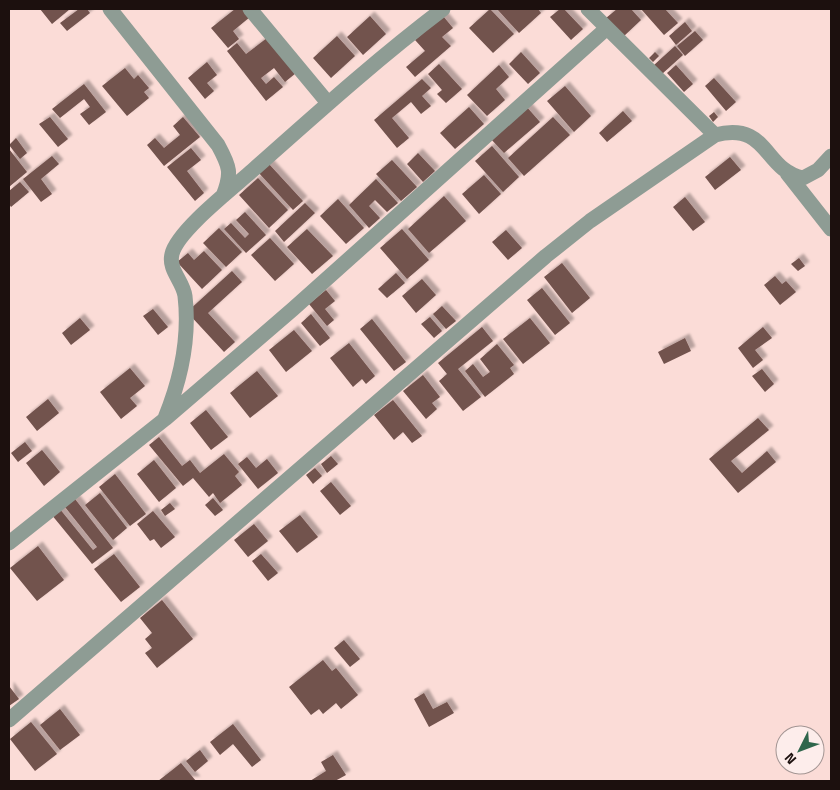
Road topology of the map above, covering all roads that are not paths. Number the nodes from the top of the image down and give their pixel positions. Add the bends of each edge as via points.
1 (110, 9) edge
2 (250, 9) edge
3 (443, 9) edge
4 (595, 11) edge
5 (607, 28) junction
6 (328, 103) junction
7 (715, 134) junction
8 (831, 156) edge
9 (784, 170) junction
10 (222, 197) junction
11 (831, 229) edge
12 (165, 419) junction
13 (9, 543) edge
14 (9, 720) edge

1 - 10 street via 218,146 227,162 230,178
2 - 6 street
3 - 6 street
4 - 5 street
5 - 7 street
5 - 12 street
6 - 10 street
7 - 9 street via 739,131 749,135
7 - 14 street via 590,221 546,256
8 - 9 street via 818,170 802,178
9 - 11 street
10 - 12 street via 179,240 172,254 172,268 185,296 186,338 178,385
12 - 13 street

